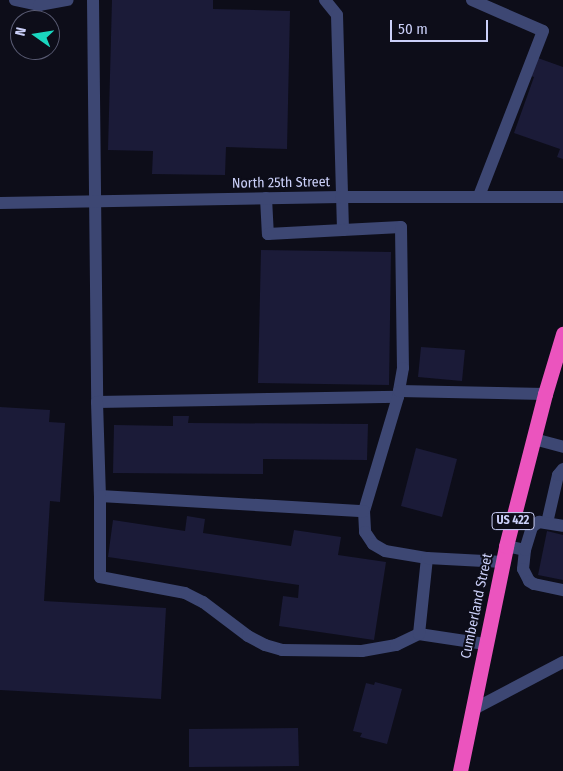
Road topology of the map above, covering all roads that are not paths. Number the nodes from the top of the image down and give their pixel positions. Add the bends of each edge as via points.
1 (15, 0) edge
2 (68, 0) edge
3 (93, 0) edge
4 (325, 0) edge
5 (472, 0) edge
6 (479, 196) junction
7 (341, 197) junction
8 (563, 197) edge
9 (266, 198) junction
10 (96, 202) junction
11 (0, 203) edge
12 (343, 230) junction
13 (563, 334) edge
14 (398, 394) junction
15 (545, 394) junction
16 (97, 402) junction
17 (534, 439) junction
18 (563, 448) edge
19 (563, 469) edge
20 (100, 496) junction
21 (364, 511) junction
22 (547, 523) junction
23 (563, 526) edge
24 (506, 546) junction
25 (526, 550) junction
26 (427, 558) junction
27 (503, 562) junction
28 (563, 590) edge
29 (419, 634) junction
30 (485, 644) junction
31 (563, 662) edge
32 (472, 710) junction
33 (460, 771) edge

1 - 2 street via 39,5
3 - 10 street
4 - 7 street via 337,15
5 - 6 street via 543,32
6 - 7 street, North 25th Street
6 - 8 street, North 25th Street
7 - 9 street, North 25th Street
7 - 12 street
9 - 10 street, North 25th Street
9 - 12 street via 268,234
10 - 11 street, North 25th Street
10 - 16 street
12 - 14 street via 401,227 403,368
13 - 15 highway, Cumberland Street / US 422
14 - 15 street
14 - 16 street
14 - 21 street
15 - 17 highway, Cumberland Street / US 422
16 - 20 street
17 - 18 street
17 - 24 highway, Cumberland Street / US 422
19 - 22 street via 558,475
20 - 21 street
20 - 29 street via 100,577 185,593 248,636 282,650 362,650 396,645
21 - 26 street via 364,532 373,544 385,551
22 - 23 street
22 - 25 street via 539,522 532,527
24 - 25 street
24 - 27 highway, Cumberland Street / US 422
25 - 28 street via 523,569 529,580
26 - 27 street
26 - 29 street
27 - 30 highway, Cumberland Street / US 422
29 - 30 street
30 - 32 highway, Cumberland Street / US 422
31 - 32 street
32 - 33 highway, Cumberland Street / US 422

